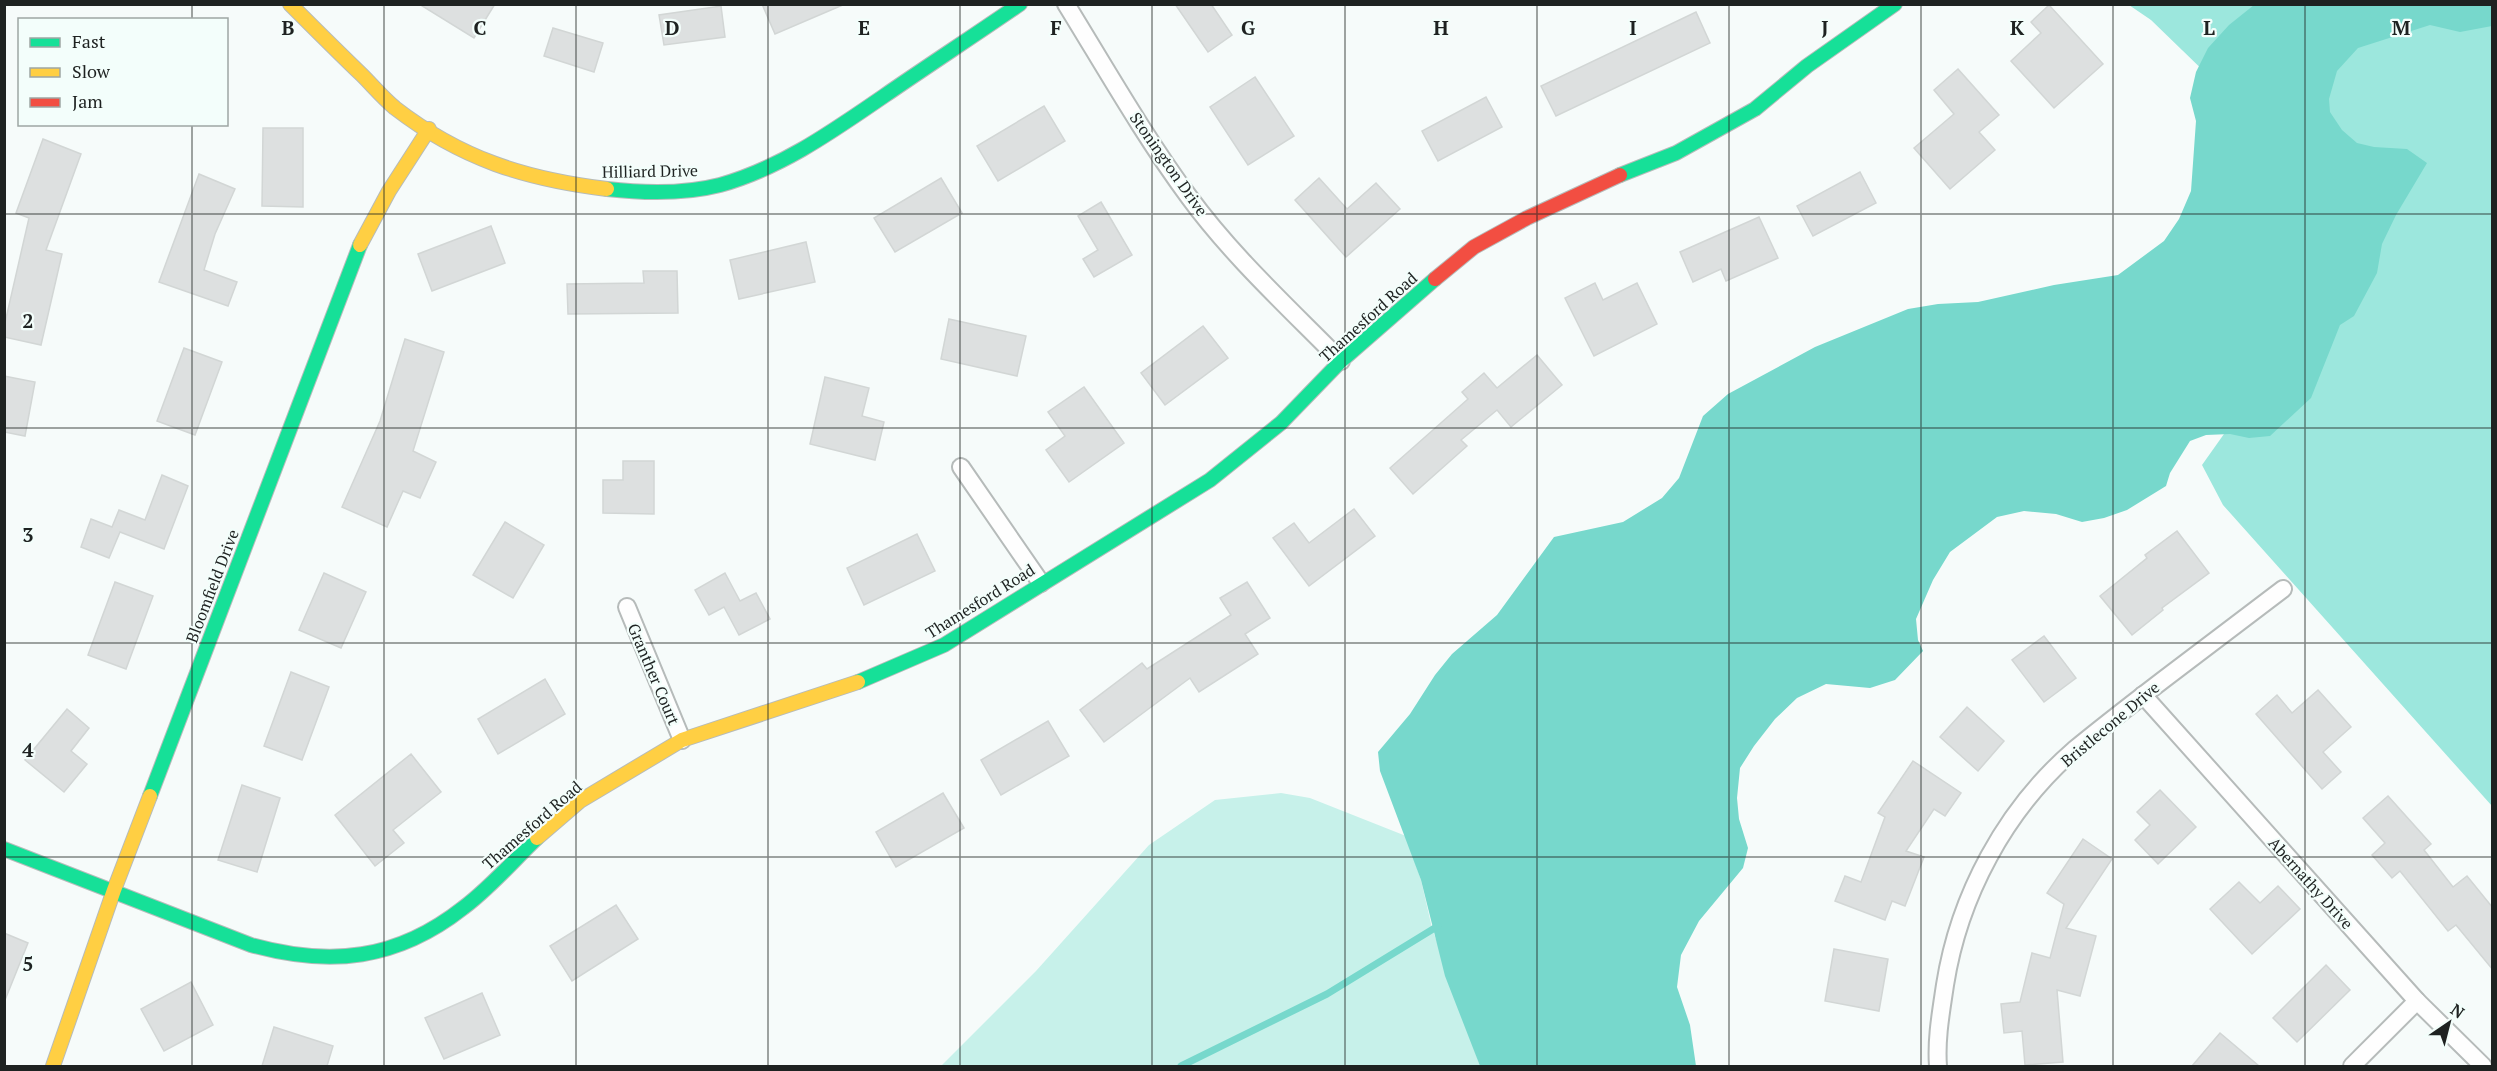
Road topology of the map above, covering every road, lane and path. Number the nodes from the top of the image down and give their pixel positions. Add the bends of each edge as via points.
1 (290, 4) edge
2 (1020, 4) edge
3 (1066, 4) edge
4 (1895, 4) edge
5 (429, 129) junction
6 (1341, 361) junction
7 (961, 467) dead end
8 (1041, 583) junction
9 (2283, 589) dead end
10 (627, 607) dead end
11 (2143, 695) junction
12 (682, 740) junction
13 (4, 849) edge
14 (114, 890) junction
15 (2417, 1001) junction
16 (53, 1066) edge
17 (1938, 1066) edge
18 (2352, 1066) edge
19 (2483, 1066) edge

1 - 5 street, Hilliard Drive via 394,107
2 - 5 street, Hilliard Drive via 818,141 718,185 690,190 624,191 564,184 483,161
3 - 6 street, Stonington Drive via 1190,199 1244,262
4 - 6 street, Thamesford Road via 1807,66 1755,110 1676,153 1527,218 1474,247
5 - 14 street, Bloomfield Drive via 381,202 355,256
6 - 8 street, Thamesford Road via 1281,423 1210,480
7 - 8 street
8 - 12 street, Thamesford Road via 944,645 894,668
9 - 11 street, Bristlecone Drive
10 - 12 street, Granther Court
11 - 15 street, Abernathy Drive
11 - 17 street, Bristlecone Drive via 2049,776 2005,830 1986,861 1958,925 1949,958 1938,1031
12 - 14 street, Thamesford Road via 580,801 465,907 440,925 371,954 340,958 280,953
13 - 14 street, Thamesford Road
14 - 16 street, Bloomfield Drive
15 - 18 street
15 - 19 street, Abernathy Drive

